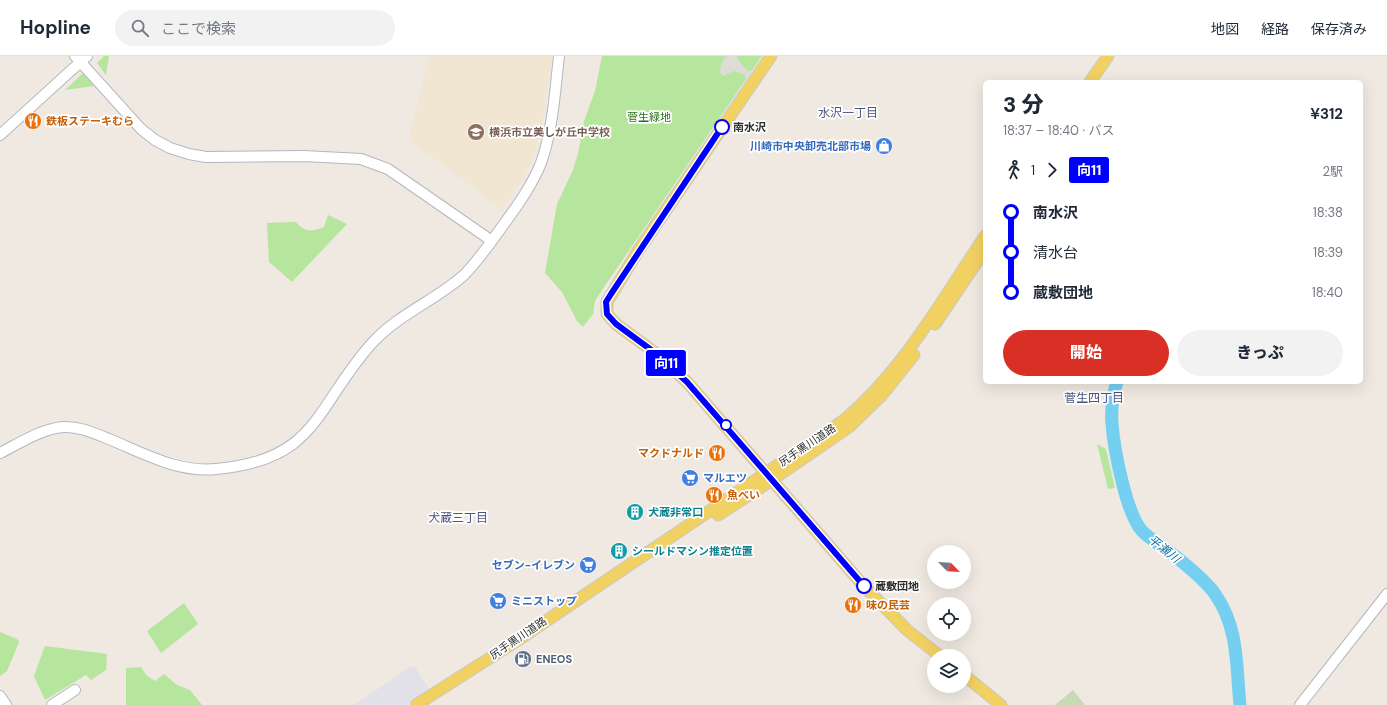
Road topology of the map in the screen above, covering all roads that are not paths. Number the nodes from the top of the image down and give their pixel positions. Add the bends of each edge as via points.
1 (559, 56) edge
2 (771, 56) edge
3 (1108, 56) edge
4 (1117, 56) edge
5 (81, 58) edge
6 (1091, 80) edge
7 (1101, 80) edge
8 (0, 135) edge
9 (983, 239) edge
10 (492, 241) junction
11 (983, 253) edge
12 (0, 453) edge
13 (769, 477) junction
14 (1387, 594) edge
15 (931, 649) edge
16 (971, 681) edge
17 (75, 690) dead end
18 (0, 696) edge
19 (6, 705) edge
20 (52, 705) edge
21 (416, 705) edge
22 (428, 705) edge
23 (1001, 705) edge
24 (1300, 705) edge

1 - 10 street via 551,122 541,163 519,203
2 - 13 main road via 606,302 607,314 616,324 666,363 708,405
3 - 6 main road
4 - 7 main road
5 - 8 street
5 - 10 street via 141,129 154,140 170,148 206,156 361,159 388,169
9 - 13 main road, 尻手黒川道路 via 883,383 860,407
10 - 12 street via 463,275 394,324 375,341 340,384 308,432 295,444 266,460 216,470 196,470 169,463 73,427 48,430
11 - 13 main road, 尻手黒川道路 via 913,356 882,395 849,427
13 - 15 main road via 827,546 886,610
13 - 21 main road, 尻手黒川道路
13 - 22 main road, 尻手黒川道路
14 - 24 street
16 - 23 main road
17 - 20 street
18 - 19 street

